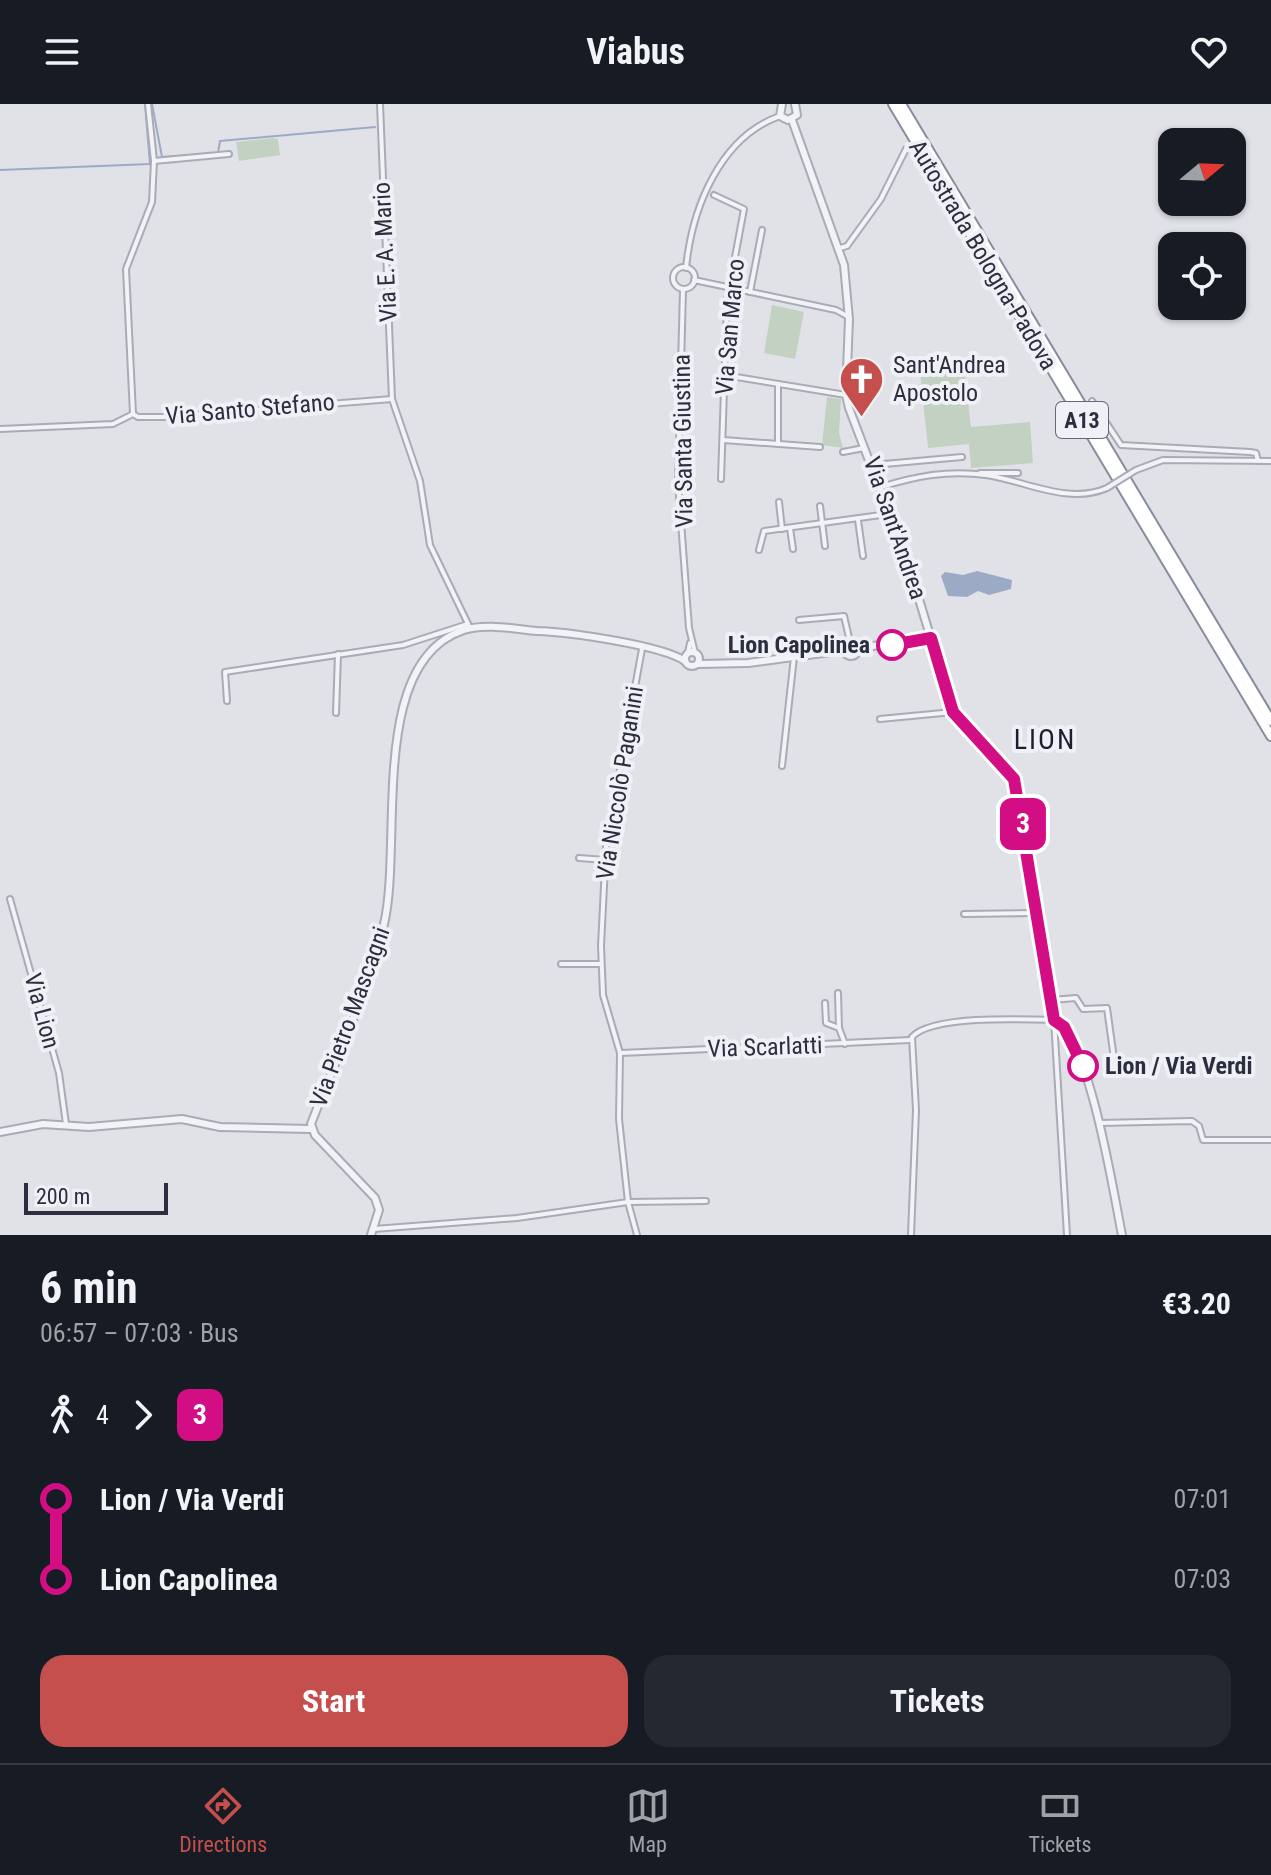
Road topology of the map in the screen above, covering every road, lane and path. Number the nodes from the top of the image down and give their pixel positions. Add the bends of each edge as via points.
1 (148, 104) edge
2 (380, 104) edge
3 (782, 104) edge
4 (807, 104) edge
5 (893, 104) edge
6 (901, 104) edge
7 (796, 106) edge
8 (780, 116) junction
9 (792, 120) junction
10 (906, 149) dead end
11 (229, 154) dead end
12 (154, 161) junction
13 (714, 195) dead end
14 (762, 230) dead end
15 (840, 248) junction
16 (686, 268) junction
17 (694, 280) junction
18 (729, 288) junction
19 (683, 289) junction
20 (750, 292) junction
21 (845, 311) junction
22 (724, 375) junction
23 (778, 384) junction
24 (846, 395) junction
25 (392, 399) junction
26 (1092, 401) dead end
27 (133, 414) junction
28 (0, 429) edge
29 (723, 440) junction
30 (778, 444) junction
31 (820, 447) dead end
32 (867, 447) junction
33 (843, 452) dead end
34 (962, 457) dead end
35 (1258, 461) junction
36 (1271, 461) edge
37 (873, 465) junction
38 (1018, 473) dead end
39 (974, 474) junction
40 (721, 479) dead end
41 (881, 487) junction
42 (779, 502) dead end
43 (820, 506) dead end
44 (890, 513) junction
45 (858, 520) junction
46 (823, 524) junction
47 (790, 528) junction
48 (782, 529) junction
49 (825, 546) dead end
50 (793, 549) dead end
51 (759, 550) dead end
52 (863, 556) dead end
53 (799, 620) dead end
54 (469, 626) junction
55 (452, 631) junction
56 (931, 638) junction
57 (850, 642) junction
58 (858, 648) junction
59 (642, 649) junction
60 (845, 650) junction
61 (338, 654) junction
62 (691, 655) junction
63 (794, 657) junction
64 (708, 662) junction
65 (698, 664) junction
66 (227, 701) dead end
67 (953, 712) junction
68 (336, 713) dead end
69 (880, 719) dead end
70 (1271, 721) edge
71 (1271, 736) edge
72 (782, 766) dead end
73 (579, 858) dead end
74 (605, 860) junction
75 (10, 899) dead end
76 (1037, 913) junction
77 (964, 914) dead end
78 (561, 964) dead end
79 (601, 964) junction
80 (838, 993) dead end
81 (1051, 1000) junction
82 (825, 1003) dead end
83 (1054, 1020) junction
84 (839, 1028) junction
85 (910, 1040) junction
86 (845, 1044) junction
87 (620, 1053) junction
88 (1115, 1066) dead end
89 (1099, 1123) junction
90 (66, 1124) junction
91 (311, 1129) junction
92 (0, 1132) edge
93 (1271, 1140) edge
94 (706, 1201) dead end
95 (628, 1202) junction
96 (373, 1232) edge
97 (637, 1235) edge
98 (911, 1235) edge
99 (1067, 1235) edge
100 (1122, 1235) edge

1 - 12 street, Via Santo Stefano
2 - 25 street, Via E. A. Mario
3 - 8 street
4 - 7 street
5 - 71 highway, Autostrada Bologna-Padova / A13
6 - 70 highway, Autostrada Bologna-Padova / A13
7 - 9 street
8 - 9 street
8 - 16 street via 751,131 719,166 697,218
9 - 15 street, Via Sant'Andrea
10 - 15 street via 881,199 847,246
11 - 12 street
12 - 27 street, Via Santo Stefano via 150,211 126,269
13 - 18 street, Via San Marco via 744,208
14 - 20 street
15 - 21 street, Via Sant'Andrea
16 - 17 street
16 - 19 street via 673,277
17 - 18 street
17 - 19 street
18 - 20 street
18 - 22 street, Via San Marco
19 - 62 street, Via Santa Giustina via 678,482
20 - 21 street
21 - 24 street, Via Sant'Andrea
22 - 23 street
22 - 29 street, Via San Marco
23 - 24 street
23 - 30 street
24 - 32 street, Via Sant'Andrea
25 - 27 street, Via Santo Stefano via 164,417
25 - 54 street via 420,481 430,545
26 - 35 street via 1121,445 1250,452
27 - 28 street via 113,424
29 - 30 street
29 - 40 street, Via San Marco
30 - 31 street
32 - 33 street
32 - 37 street, Via Sant'Andrea
34 - 37 street
35 - 36 street
35 - 39 street, bridge via 1163,460 1088,495
37 - 41 street, Via Sant'Andrea
38 - 39 street
39 - 41 street via 912,476
41 - 44 street, Via Sant'Andrea
42 - 48 street
43 - 46 street
44 - 45 street
44 - 56 street, Via Sant'Andrea
45 - 46 street
45 - 52 street
46 - 47 street
46 - 49 street
47 - 48 street
47 - 50 street
48 - 51 street via 764,531
53 - 57 street via 844,616
54 - 55 street, Via Pietro Mascagni
54 - 59 street, Via Pietro Mascagni via 568,633
55 - 61 street, Via Pietro Mascagni via 403,645
55 - 91 street, Via Pietro Mascagni via 425,655 411,682 394,762 393,871 384,924
56 - 58 street
56 - 67 street, Via Sant'Andrea
57 - 58 street
57 - 60 street
58 - 60 street, Via Pietro Mascagni via 852,655
59 - 62 street, Via Pietro Mascagni
59 - 74 street, Via Niccolò Paganini
60 - 63 street, Via Pietro Mascagni
61 - 66 street, Via Pietro Mascagni via 225,672
61 - 68 street
62 - 64 street, Via Pietro Mascagni
62 - 65 street
62 - 65 street via 690,667
63 - 64 street, Via Pietro Mascagni
63 - 72 street
64 - 65 street, Via Pietro Mascagni
67 - 69 street
67 - 76 street, Via Sant'Andrea via 1014,779
73 - 74 street
74 - 79 street, Via Niccolò Paganini
75 - 90 street, Via Lion via 61,1081
76 - 77 street
76 - 81 street, Via Sant'Andrea
78 - 79 street
79 - 87 street, Via Niccolò Paganini via 603,995
80 - 84 street
81 - 83 street, Via Sant'Andrea
81 - 88 street via 1076,998 1083,1009 1107,1008
82 - 84 street via 826,1023
83 - 85 street via 949,1023 916,1032
83 - 89 street via 1064,1027 1081,1061
83 - 99 street
84 - 86 street
85 - 86 street, Via Scarlatti
85 - 98 street via 916,1110
86 - 87 street, Via Scarlatti
87 - 95 street, Via Niccolò Paganini via 619,1119
89 - 93 street via 1192,1121 1203,1140
89 - 100 street
90 - 91 street via 203,1122
90 - 92 street
91 - 96 street, Via Pietro Mascagni via 375,1198 379,1210
94 - 95 street
95 - 96 street
95 - 97 street, Via Niccolò Paganini

